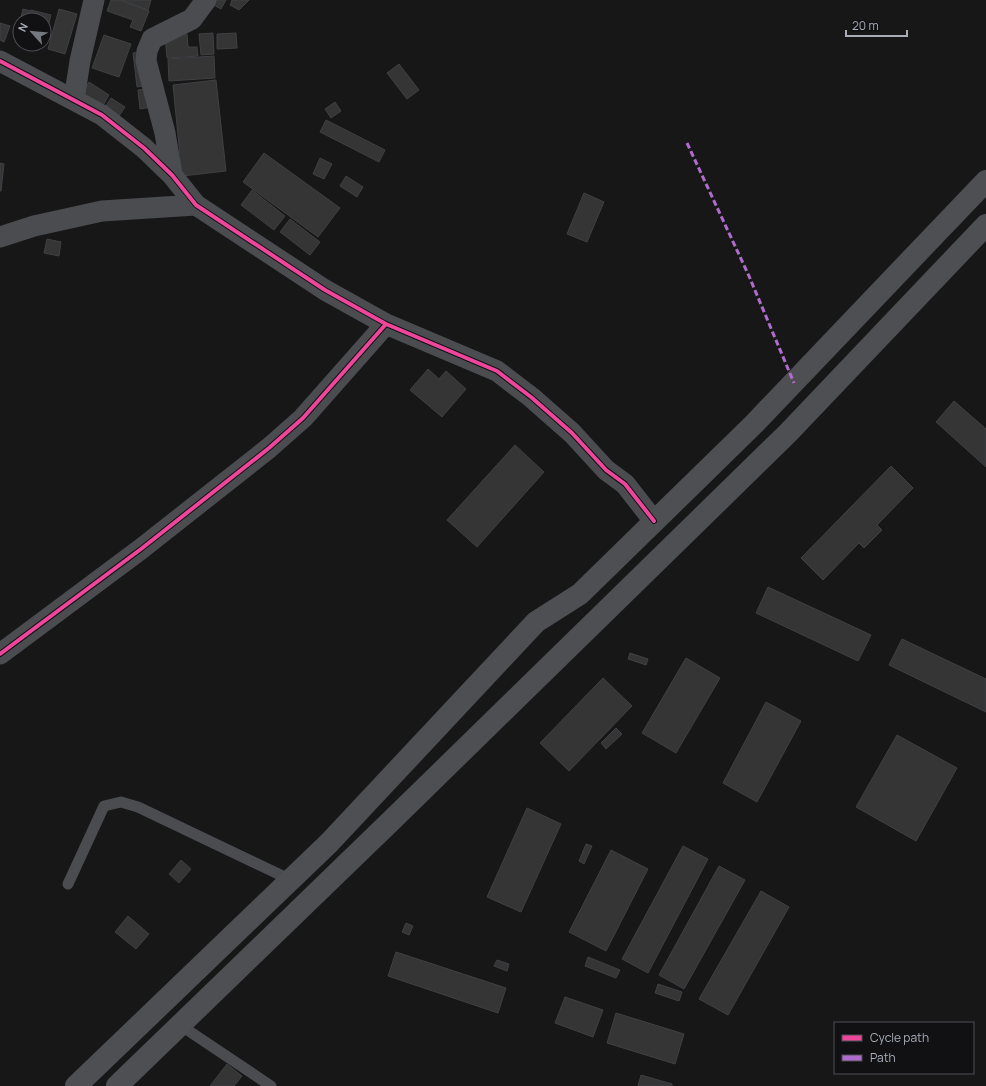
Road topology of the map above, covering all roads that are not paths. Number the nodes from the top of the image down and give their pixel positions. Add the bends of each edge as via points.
1 (94, 0) edge
2 (206, 0) edge
3 (0, 62) edge
4 (74, 100) junction
5 (172, 175) junction
6 (986, 181) edge
7 (196, 205) junction
8 (986, 225) edge
9 (0, 237) edge
10 (386, 324) junction
11 (654, 521) junction
12 (0, 654) edge
13 (291, 880) junction
14 (68, 884) dead end
15 (180, 1025) junction
16 (76, 1086) edge
17 (117, 1086) edge
18 (271, 1086) edge

1 - 4 street
2 - 5 street via 192,19 152,39 147,51 146,61
3 - 4 street
4 - 5 street via 102,115 144,148
5 - 7 street
6 - 11 main road via 753,425
7 - 9 street via 102,211 34,226
7 - 10 street via 325,290
8 - 15 main road via 788,433
10 - 11 street via 497,371 572,432 606,470 625,484
10 - 12 street via 303,418 269,448 141,549
11 - 13 main road via 580,594 536,622 329,843
13 - 14 lane via 138,807 121,802 104,806
13 - 16 main road
15 - 17 main road
15 - 18 lane

